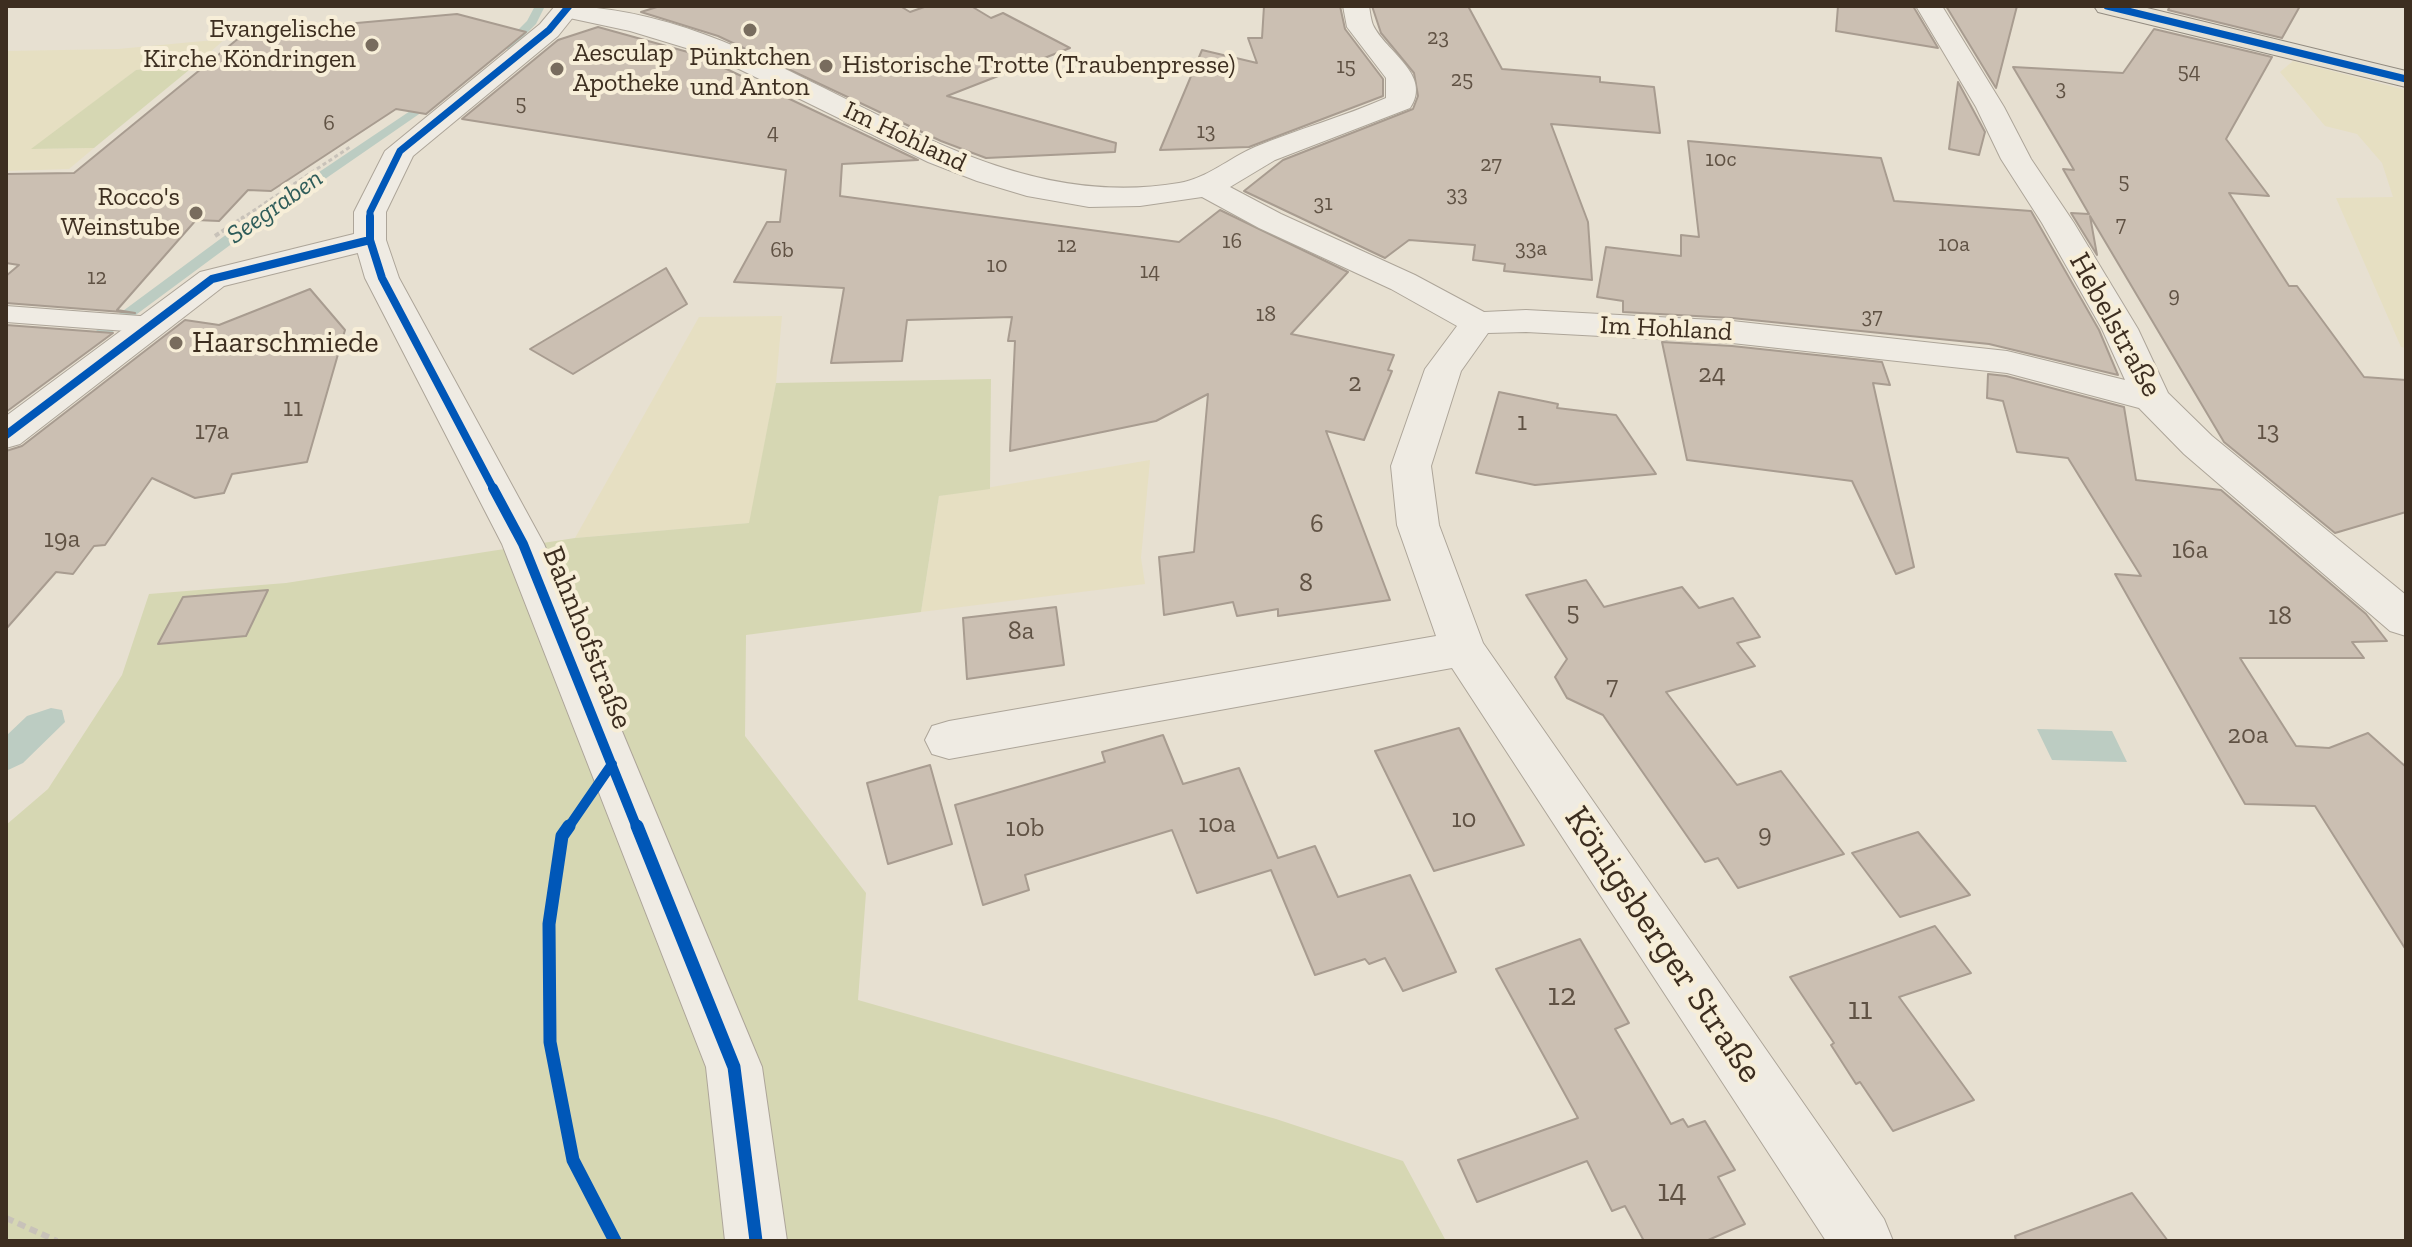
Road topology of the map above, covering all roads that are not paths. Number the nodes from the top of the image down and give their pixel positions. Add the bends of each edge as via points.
1 (1356, 6) edge
2 (1929, 6) edge
3 (2107, 6) edge
4 (569, 8) edge
5 (2406, 79) edge
6 (1205, 186) junction
7 (370, 240) junction
8 (6, 314) edge
9 (131, 323) junction
10 (1478, 323) junction
11 (2152, 399) junction
12 (6, 435) edge
13 (2406, 619) edge
14 (1463, 649) junction
15 (949, 740) dead end
16 (756, 1241) edge
17 (1862, 1241) edge

1 - 6 street, Im Hohland via 1360,27 1400,77 1400,102 1264,154
2 - 11 street, Hebelstraße via 2120,329
3 - 5 main road
4 - 6 street, Im Hohland via 656,28 746,62 970,169 1025,187 1077,197 1138,198
4 - 7 street, Bahnhofstraße via 400,151 370,212
6 - 10 street
7 - 9 street via 212,279
7 - 16 street, Bahnhofstraße via 388,290 523,544 734,1067
8 - 9 lane
9 - 12 street
10 - 11 street, Im Hohland via 1732,332 2007,362
10 - 14 street, Königsberger Straße via 1443,369 1411,466 1418,525
11 - 13 street, Hebelstraße via 2198,445
14 - 15 street
14 - 17 street, Königsberger Straße

